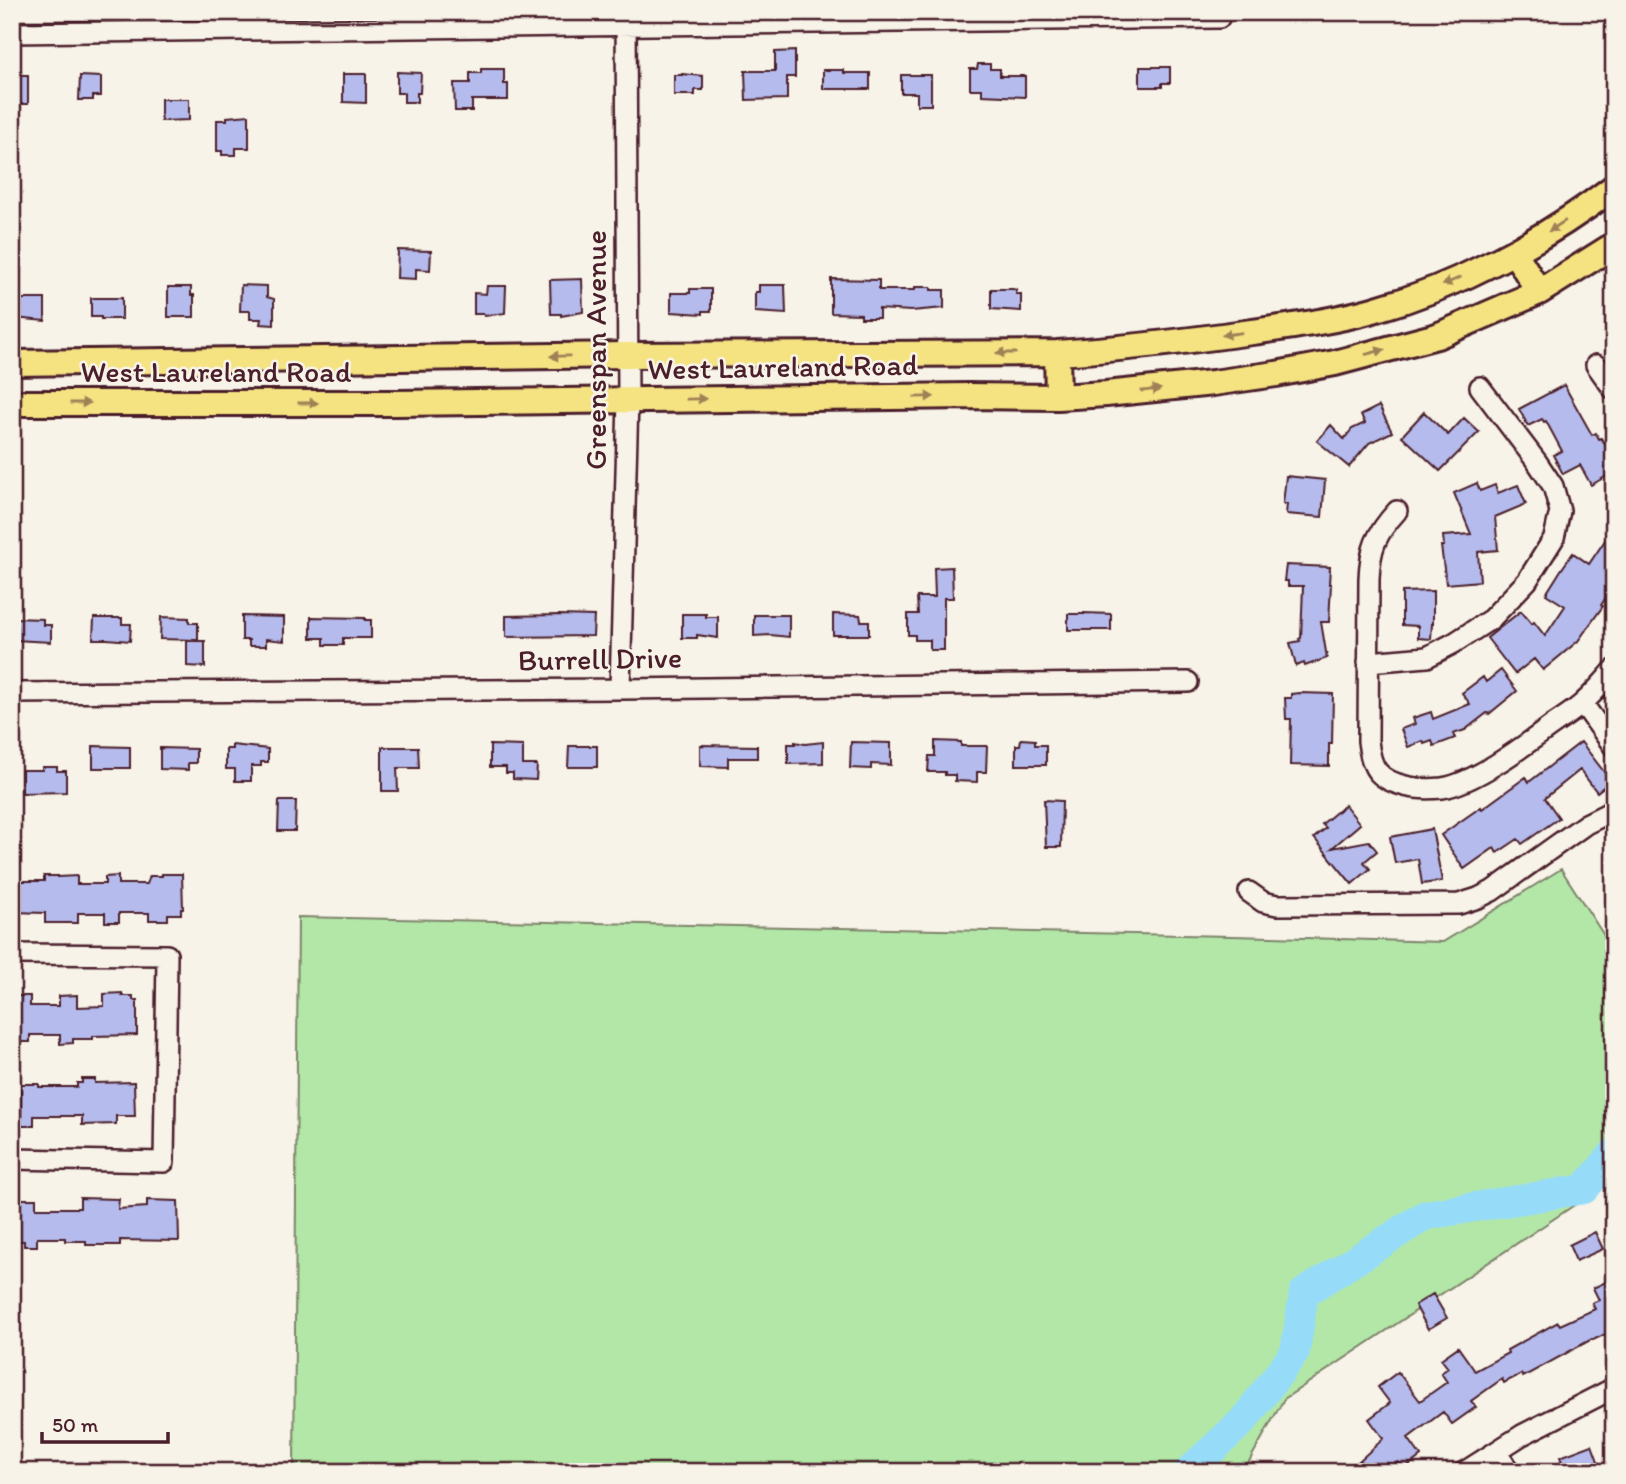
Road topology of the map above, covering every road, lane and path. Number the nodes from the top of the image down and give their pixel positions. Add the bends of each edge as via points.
1 (1219, 18) dead end
2 (626, 19) edge
3 (12, 33) edge
4 (1614, 187) edge
5 (1614, 244) edge
6 (1515, 253) junction
7 (1539, 292) junction
8 (1057, 353) junction
9 (628, 355) junction
10 (12, 363) edge
11 (1596, 365) dead end
12 (1480, 387) dead end
13 (1614, 390) edge
14 (1058, 397) junction
15 (628, 400) junction
16 (12, 403) edge
17 (1398, 511) dead end
18 (1368, 662) junction
19 (1614, 670) edge
20 (1188, 681) dead end
21 (620, 689) junction
22 (12, 693) edge
23 (1583, 704) junction
24 (1614, 747) edge
25 (1614, 810) edge
26 (1248, 892) dead end
27 (12, 954) edge
28 (12, 1159) edge
29 (1611, 1397) edge
30 (1496, 1452) junction
31 (1464, 1472) edge
32 (1510, 1472) edge

1 - 2 street
2 - 3 street
2 - 9 street, Greenspan Avenue
4 -> 6 main road, West Laureland Road
5 - 7 main road, West Laureland Road
6 - 7 main road
6 -> 8 main road, West Laureland Road via 1372,310 1210,338
14 -> 7 main road, West Laureland Road via 1213,383 1335,363 1437,336
8 -> 9 main road, West Laureland Road
8 - 14 main road
9 -> 10 main road, West Laureland Road
9 - 15 street, Greenspan Avenue
11 - 13 street
12 - 18 street via 1553,486 1560,511 1554,538 1527,581 1482,625 1427,657
15 -> 14 main road, West Laureland Road
16 -> 15 main road, West Laureland Road
15 - 21 street, Greenspan Avenue
17 - 18 street via 1383,526 1370,559
18 - 23 street via 1370,758 1377,772 1391,782 1413,788 1444,788 1463,781
19 - 23 street
20 - 21 street, Burrell Drive
21 - 22 street, Burrell Drive
23 - 24 street
25 - 26 street via 1586,824 1492,891 1459,904 1278,905
27 - 28 street via 167,955 164,1162
29 - 30 street via 1522,1434
30 - 31 street
30 - 32 street

